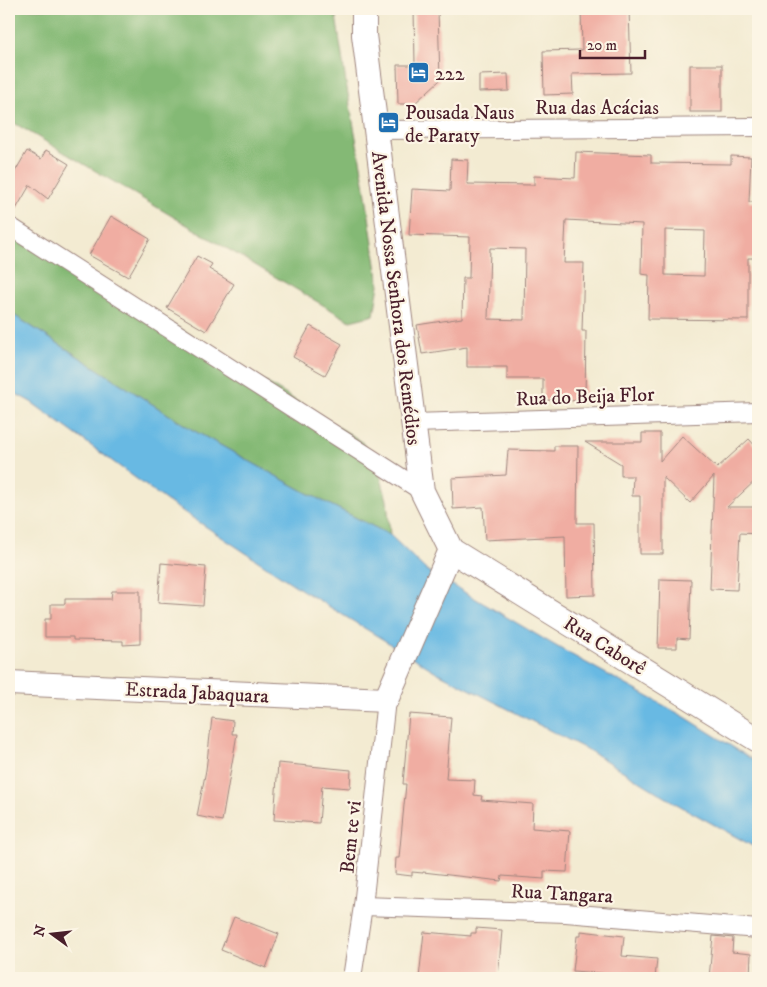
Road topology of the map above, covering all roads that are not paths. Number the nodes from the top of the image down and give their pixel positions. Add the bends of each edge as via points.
1 (364, 9) edge
2 (758, 127) edge
3 (375, 130) junction
4 (9, 226) edge
5 (758, 412) edge
6 (414, 423) junction
7 (422, 491) junction
8 (452, 550) junction
9 (9, 683) edge
10 (386, 700) junction
11 (758, 740) edge
12 (363, 906) junction
13 (758, 929) edge
14 (352, 978) edge

1 - 3 street, Avenida Nossa Senhora dos Remédios
2 - 3 street, Rua das Acácias
3 - 6 street, Avenida Nossa Senhora dos Remédios
4 - 7 street
5 - 6 street, Rua do Beija Flor
6 - 7 street, Avenida Nossa Senhora dos Remédios
7 - 8 street, Avenida Nossa Senhora dos Remédios
8 - 10 street
8 - 11 street, Rua Caborê
9 - 10 street, Estrada Jabaquara
10 - 12 street, Bem te vi
12 - 13 street, Rua Tangara via 566,913
12 - 14 street, Bem te vi

